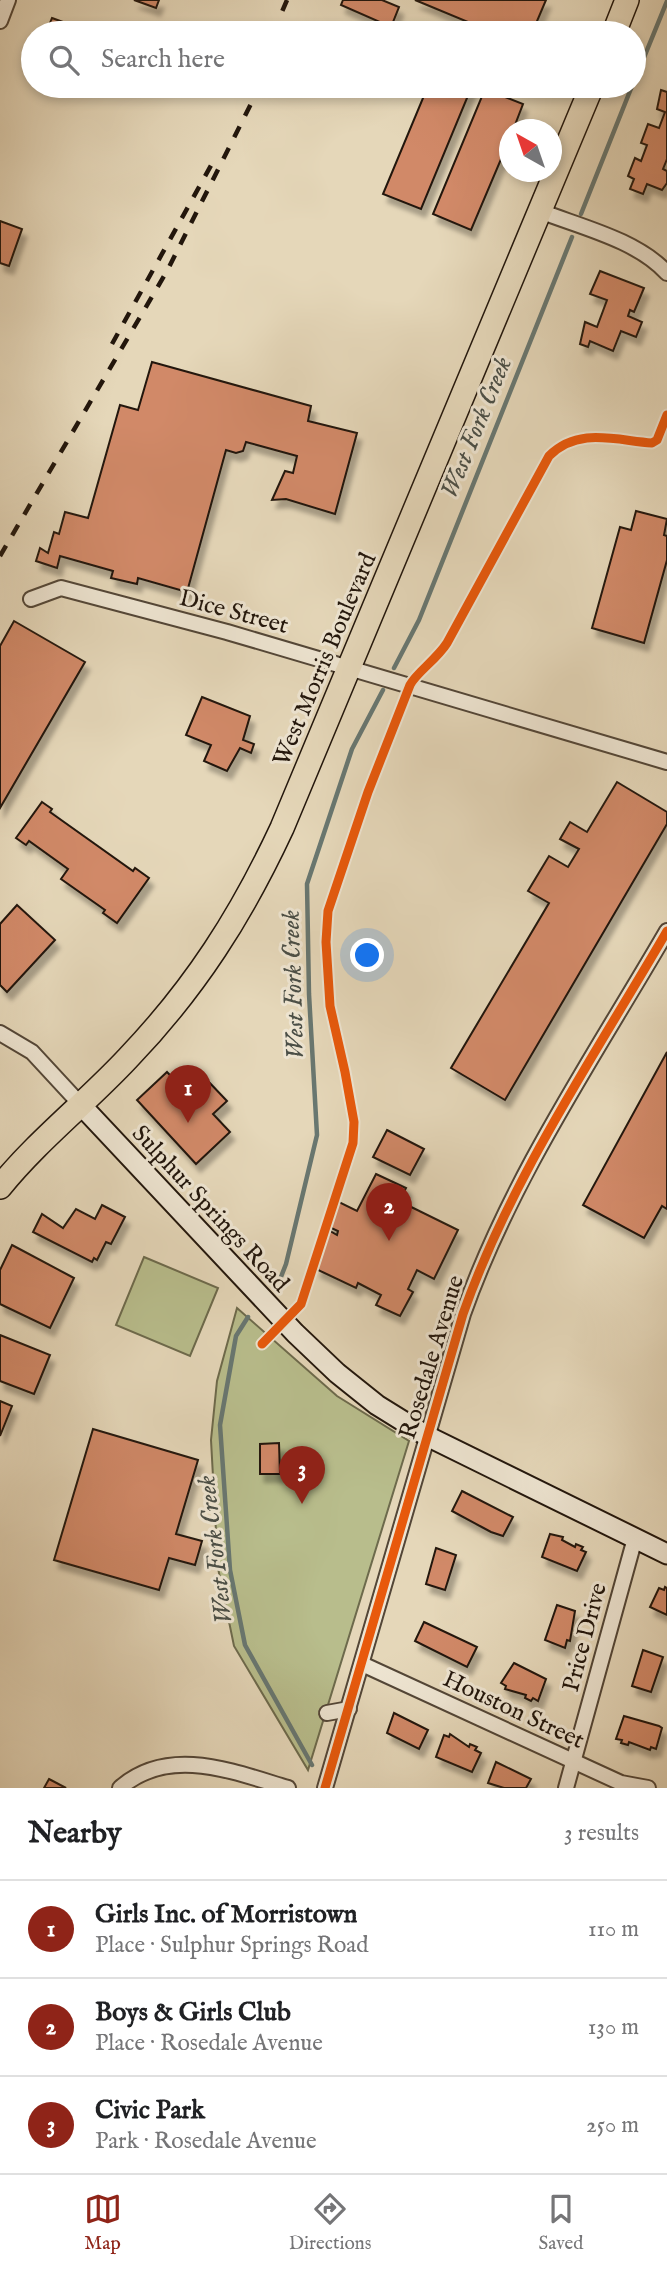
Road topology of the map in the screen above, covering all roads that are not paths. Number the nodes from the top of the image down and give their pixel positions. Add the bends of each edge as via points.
1 (8, 0) edge
2 (627, 0) edge
3 (0, 21) edge
4 (619, 21) edge
5 (587, 98) edge
6 (540, 211) junction
7 (667, 273) edge
8 (31, 599) dead end
9 (349, 668) junction
10 (667, 762) edge
11 (667, 931) edge
12 (0, 1033) edge
13 (82, 1105) junction
14 (0, 1187) edge
15 (427, 1436) junction
16 (635, 1538) junction
17 (667, 1554) edge
18 (362, 1664) junction
19 (349, 1709) junction
20 (327, 1713) dead end
21 (574, 1761) junction
22 (120, 1788) edge
23 (289, 1788) edge
24 (325, 1788) edge
25 (566, 1788) edge
26 (648, 1788) edge

1 - 3 street
2 - 4 main road
5 - 6 main road, West Morris Boulevard
6 - 7 street via 635,250
6 - 9 main road, West Morris Boulevard
8 - 9 street, Dice Street via 61,588
9 - 10 street, Dice Street
9 - 13 main road, West Morris Boulevard via 276,841 220,946 153,1031
11 - 15 street, Rosedale Avenue via 538,1151 481,1262
12 - 13 street via 32,1052
13 - 14 main road, West Morris Boulevard
13 - 15 street, Sulphur Springs Road via 337,1373
15 - 16 street, Sulphur Springs Road
15 - 18 street, Rosedale Avenue
16 - 17 street, Sulphur Springs Road
16 - 21 street, Price Drive
18 - 19 street, Rosedale Avenue
18 - 21 street, Houston Street
19 - 20 street
19 - 24 street, Rosedale Avenue
21 - 25 street, Price Drive
21 - 26 street, Houston Street via 621,1783
22 - 23 street via 134,1775 172,1764 209,1765

